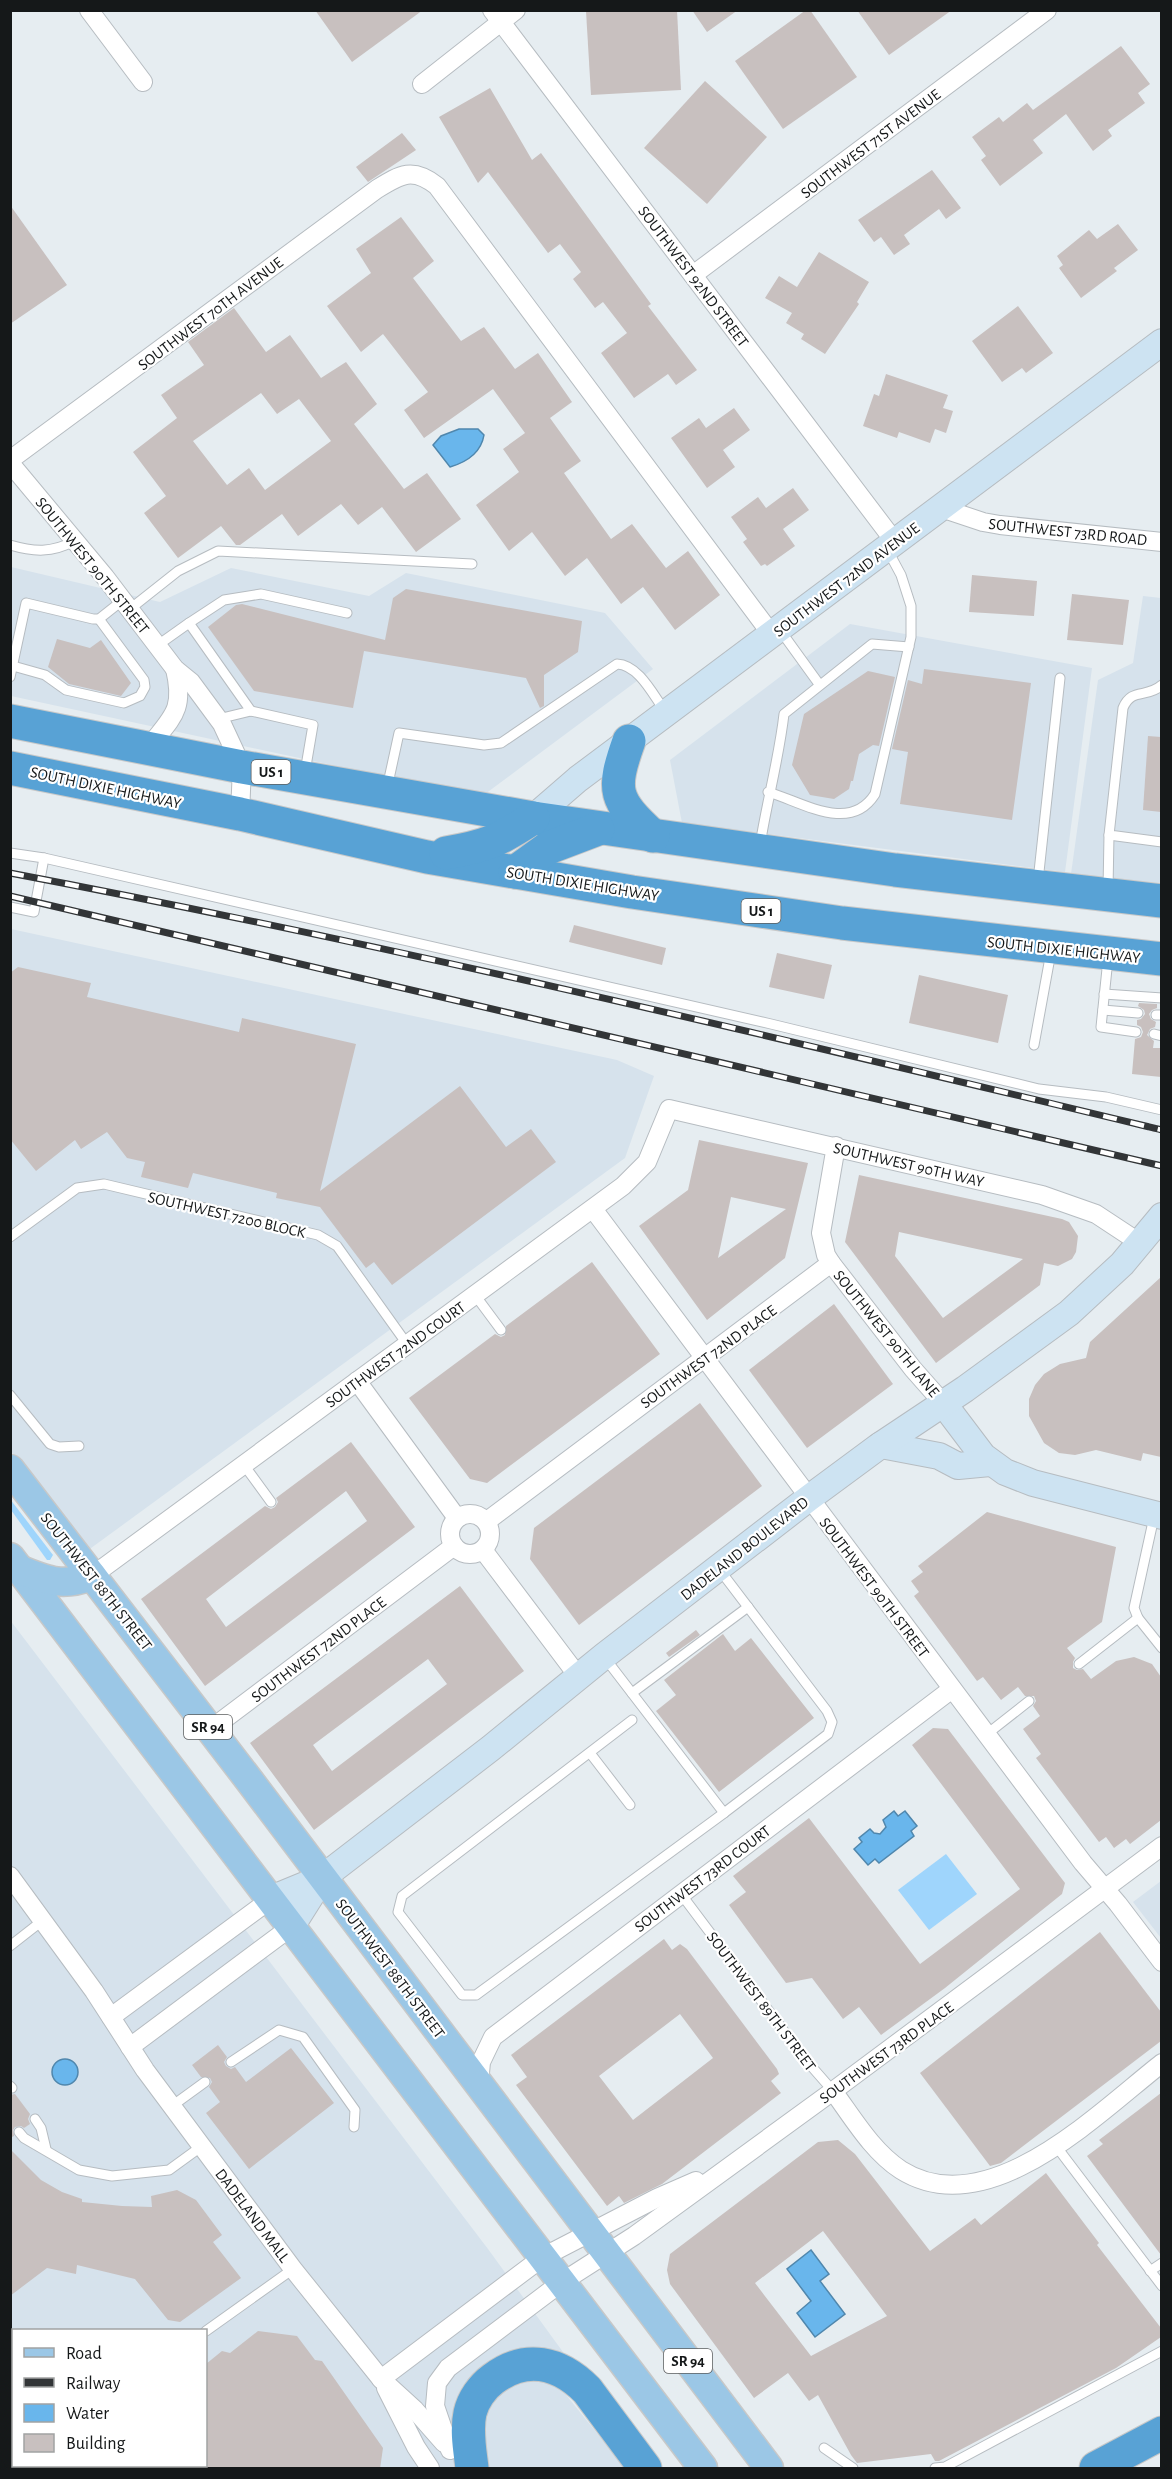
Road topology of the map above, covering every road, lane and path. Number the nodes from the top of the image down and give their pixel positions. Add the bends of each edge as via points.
1 (89, 10) edge
2 (516, 10) edge
3 (1047, 10) edge
4 (497, 16) edge
5 (143, 82) dead end
6 (422, 84) dead end
7 (693, 275) junction
8 (1161, 342) edge
9 (10, 461) edge
10 (941, 508) junction
11 (74, 541) junction
12 (1161, 542) edge
13 (10, 545) edge
14 (891, 545) junction
15 (472, 564) dead end
16 (127, 605) junction
17 (347, 613) dead end
18 (99, 619) junction
19 (189, 623) junction
20 (776, 632) junction
21 (158, 645) junction
22 (909, 647) junction
23 (13, 666) junction
24 (175, 669) junction
25 (10, 677) edge
26 (1060, 678) dead end
27 (819, 684) junction
28 (1161, 685) edge
29 (251, 711) junction
30 (667, 713) junction
31 (218, 719) junction
32 (10, 721) edge
33 (629, 741) junction
34 (148, 748) junction
35 (242, 767) junction
36 (10, 768) edge
37 (304, 777) junction
38 (386, 792) junction
39 (768, 792) junction
40 (240, 814) junction
41 (532, 818) junction
42 (603, 827) junction
43 (1109, 835) junction
44 (653, 836) junction
45 (1161, 842) edge
46 (759, 850) junction
47 (10, 853) edge
48 (427, 857) junction
49 (44, 858) junction
50 (515, 872) junction
51 (1038, 886) junction
52 (1108, 895) junction
53 (1161, 901) edge
54 (10, 907) edge
55 (1052, 947) junction
56 (1108, 953) junction
57 (1161, 959) edge
58 (1104, 994) junction
59 (1161, 998) edge
60 (1102, 1010) junction
61 (1138, 1013) dead end
62 (1136, 1032) dead end
63 (1034, 1045) dead end
64 (669, 1109) joint
65 (1161, 1110) edge
66 (837, 1146) junction
67 (593, 1209) junction
68 (1161, 1216) edge
69 (10, 1237) edge
70 (1140, 1243) junction
71 (831, 1263) junction
72 (474, 1295) junction
73 (501, 1330) dead end
74 (407, 1344) junction
75 (705, 1360) junction
76 (357, 1381) junction
77 (10, 1395) edge
78 (943, 1403) junction
79 (880, 1445) junction
80 (79, 1446) dead end
81 (990, 1463) junction
82 (244, 1465) junction
83 (10, 1469) edge
84 (808, 1498) junction
85 (271, 1502) dead end
86 (1158, 1515) edge
87 (457, 1518) junction
88 (487, 1521) junction
89 (454, 1546) junction
90 (483, 1550) junction
91 (16, 1564) edge
92 (718, 1568) junction
93 (92, 1576) junction
94 (748, 1607) junction
95 (1138, 1618) junction
96 (1161, 1648) edge
97 (604, 1656) junction
98 (1079, 1664) dead end
99 (578, 1677) junction
100 (952, 1689) junction
101 (632, 1693) junction
102 (1029, 1701) dead end
103 (632, 1720) dead end
104 (210, 1729) junction
105 (987, 1734) junction
106 (590, 1753) junction
107 (630, 1805) dead end
108 (724, 1813) junction
109 (1161, 1846) edge
110 (10, 1876) edge
111 (322, 1878) junction
112 (1105, 1889) junction
113 (681, 1894) junction
114 (271, 1899) junction
115 (42, 1921) junction
116 (291, 1927) junction
117 (10, 1946) edge
118 (1161, 1962) edge
119 (111, 2017) junction
120 (130, 2047) junction
121 (231, 2062) dead end
122 (1161, 2063) edge
123 (205, 2082) dead end
124 (479, 2084) junction
125 (833, 2091) junction
126 (172, 2106) junction
127 (35, 2119) dead end
128 (354, 2127) dead end
129 (19, 2132) dead end
130 (202, 2146) junction
131 (1056, 2146) junction
132 (46, 2149) junction
133 (723, 2170) junction
134 (599, 2243) junction
135 (543, 2258) junction
136 (1161, 2263) edge
137 (293, 2269) junction
138 (1150, 2271) junction
139 (562, 2282) junction
140 (1161, 2286) edge
141 (207, 2330) edge
142 (1161, 2351) edge
143 (381, 2379) junction
144 (1161, 2433) edge
145 (824, 2448) dead end
146 (461, 2459) edge
147 (430, 2469) edge
148 (463, 2469) edge
149 (645, 2469) edge
150 (703, 2469) edge
151 (769, 2469) edge
152 (853, 2469) edge
153 (935, 2469) edge
154 (1096, 2469) edge

1 - 5 street
2 - 4 street
3 - 7 street, SOUTHWEST 71ST AVENUE
4 - 6 street
4 - 7 street, SOUTHWEST 92ND STREET
7 - 14 street, SOUTHWEST 92ND STREET
8 - 10 street, SOUTHWEST 72ND AVENUE
9 - 11 street, SOUTHWEST 90TH STREET
9 - 20 street, SOUTHWEST 70TH AVENUE via 377,189 404,174 413,174 426,177 437,186
10 - 12 street, SOUTHWEST 73RD ROAD via 1000,525
10 - 14 street, SOUTHWEST 72ND AVENUE
11 - 13 lane via 44,551
11 - 16 street, SOUTHWEST 90TH STREET
14 - 20 street, SOUTHWEST 72ND AVENUE
14 - 22 lane via 910,606
15 - 16 lane via 218,552 178,571
16 - 18 lane
16 - 21 street, SOUTHWEST 90TH STREET
17 - 19 lane via 261,594 224,600
18 - 23 lane via 26,603
18 - 23 lane via 144,680 143,692 136,699 120,702 66,690 45,675
19 - 21 lane
19 - 29 lane
20 - 27 lane
20 - 30 street, SOUTHWEST 72ND AVENUE
21 - 24 street, SOUTHWEST 90TH STREET
22 - 27 lane via 872,644
22 - 39 lane via 875,794 869,804 841,814 808,808
23 - 25 lane
24 - 31 street, SOUTHWEST 90TH STREET via 191,682
24 - 34 street, SOUTHWEST 90TH STREET via 180,690 176,710
26 - 51 lane
27 - 39 lane via 784,714
28 - 43 lane via 1151,693 1133,694 1123,708
29 - 31 lane
29 - 37 lane via 314,725
30 - 33 street, SOUTHWEST 72ND AVENUE
30 - 38 lane via 634,671 625,664 617,664 501,743 484,745 399,733
31 - 35 street, SOUTHWEST 90TH STREET
32 - 34 highway, US 1
33 - 41 street, SOUTHWEST 72ND AVENUE
33 - 44 highway via 620,765 618,791 625,808
34 - 35 highway, US 1
35 - 37 highway, US 1
35 - 40 street, SOUTHWEST 90TH STREET
36 - 40 highway, SOUTH DIXIE HIGHWAY / US 1
37 - 38 highway, US 1
38 - 41 highway, US 1
39 - 46 lane
40 - 48 highway, SOUTH DIXIE HIGHWAY / US 1
41 - 42 highway, US 1
41 - 48 highway via 483,847
42 - 44 highway, US 1
42 - 50 highway via 548,848
43 - 45 lane
43 - 52 lane
44 - 46 highway, US 1
46 - 51 highway, US 1
47 - 49 lane
48 - 50 highway, SOUTH DIXIE HIGHWAY / US 1
49 - 54 lane via 34,912
49 - 65 lane via 1039,1089 1106,1097
50 - 55 highway, SOUTH DIXIE HIGHWAY / US 1 via 843,923
51 - 52 highway, US 1
52 - 53 highway, US 1
55 - 56 highway, SOUTH DIXIE HIGHWAY / US 1
55 - 63 lane
56 - 57 highway, SOUTH DIXIE HIGHWAY / US 1
56 - 58 lane
58 - 59 lane
58 - 60 lane
60 - 61 lane
60 - 62 lane via 1101,1028
64 - 66 street, SOUTHWEST 90TH WAY
64 - 67 street, SOUTHWEST 72ND COURT via 647,1162
66 - 70 street, SOUTHWEST 90TH WAY via 1066,1202 1096,1214
66 - 71 street via 821,1227 822,1244
67 - 72 street, SOUTHWEST 72ND COURT
67 - 75 street, SOUTHWEST 90TH STREET
68 - 70 street, DADELAND BOULEVARD
69 - 74 lane, SOUTHWEST 7200 BLOCK via 77,1188 104,1184 318,1235 337,1246
70 - 78 street, DADELAND BOULEVARD via 1069,1314
71 - 75 street, SOUTHWEST 72ND PLACE
71 - 78 street, SOUTHWEST 90TH LANE
72 - 73 lane
72 - 74 street, SOUTHWEST 72ND COURT
74 - 76 street, SOUTHWEST 72ND COURT
75 - 84 street, SOUTHWEST 90TH STREET
75 - 88 street, SOUTHWEST 72ND PLACE
76 - 82 street, SOUTHWEST 72ND COURT
76 - 87 street
77 - 80 lane via 50,1444
78 - 79 street, DADELAND BOULEVARD
78 - 81 street
79 - 81 street via 939,1456 958,1466
79 - 84 street, DADELAND BOULEVARD
81 - 86 street via 1033,1483
82 - 85 lane
82 - 93 street, SOUTHWEST 72ND COURT
83 - 93 main road, SOUTHWEST 88TH STREET / SR 94
84 - 92 street, DADELAND BOULEVARD
84 - 100 street, SOUTHWEST 90TH STREET
86 - 95 lane via 1134,1608
87 - 88 street via 469,1513
87 - 89 street via 450,1528
88 - 90 street via 490,1540
89 - 90 street via 465,1554
89 - 104 street, SOUTHWEST 72ND PLACE
90 - 99 street
91 - 93 main road via 52,1582 74,1583
91 - 114 main road
92 - 94 lane
92 - 97 street, DADELAND BOULEVARD
93 - 104 main road, SOUTHWEST 88TH STREET / SR 94
94 - 101 lane
94 - 108 lane via 827,1711 832,1728
95 - 96 lane
95 - 98 lane
97 - 99 street, DADELAND BOULEVARD
97 - 101 lane
99 - 111 street, DADELAND BOULEVARD
100 - 105 street, SOUTHWEST 90TH STREET
100 - 113 street, SOUTHWEST 73RD COURT
101 - 108 lane
102 - 105 lane
103 - 106 lane
104 - 111 main road, SOUTHWEST 88TH STREET / SR 94
105 - 112 street, SOUTHWEST 90TH STREET
106 - 107 lane
106 - 108 lane via 402,1896 398,1912 462,1995 476,1995
109 - 112 street, SOUTHWEST 73RD PLACE
110 - 115 street, DADELAND MALL
111 - 114 street, DADELAND BOULEVARD
111 - 116 street, DADELAND BOULEVARD
111 - 124 main road, SOUTHWEST 88TH STREET / SR 94
112 - 118 street, SOUTHWEST 90TH STREET
112 - 125 street, SOUTHWEST 73RD PLACE
113 - 124 street, SOUTHWEST 73RD COURT via 493,2037 481,2062
113 - 125 lane, SOUTHWEST 89TH STREET
114 - 116 main road
114 - 119 street
115 - 117 lane
115 - 119 street, DADELAND MALL
116 - 120 street
116 - 135 main road
119 - 120 street, DADELAND MALL
120 - 126 street, DADELAND MALL
121 - 128 lane via 279,2030 303,2037 355,2110
122 - 131 street, SOUTHWEST 89TH STREET
123 - 126 lane
124 - 134 main road, SOUTHWEST 88TH STREET / SR 94
125 - 131 street, SOUTHWEST 89TH STREET via 882,2155 902,2171 926,2180 956,2185 982,2182 1028,2164
125 - 133 street, SOUTHWEST 73RD PLACE
126 - 130 street, DADELAND MALL
127 - 132 lane
129 - 132 lane
130 - 132 lane via 169,2170 112,2176 79,2170
130 - 137 street, DADELAND MALL
131 - 138 lane
133 - 134 street via 657,2198
133 - 134 street, SOUTHWEST 73RD PLACE via 634,2236
134 - 135 street
134 - 139 street
134 - 151 main road, SOUTHWEST 88TH STREET / SR 94
135 - 139 main road
135 - 143 street
136 - 138 lane
137 - 141 lane
137 - 143 street, DADELAND MALL
138 - 140 lane
139 - 146 street via 448,2368 437,2384 435,2406
139 - 150 main road
142 - 153 lane
143 - 146 street, DADELAND MALL
143 - 147 street, DADELAND MALL
144 - 154 highway
145 - 152 lane
146 - 148 street, DADELAND MALL
146 - 149 highway via 468,2439 470,2413 488,2382 520,2364 543,2364 561,2370 587,2390

